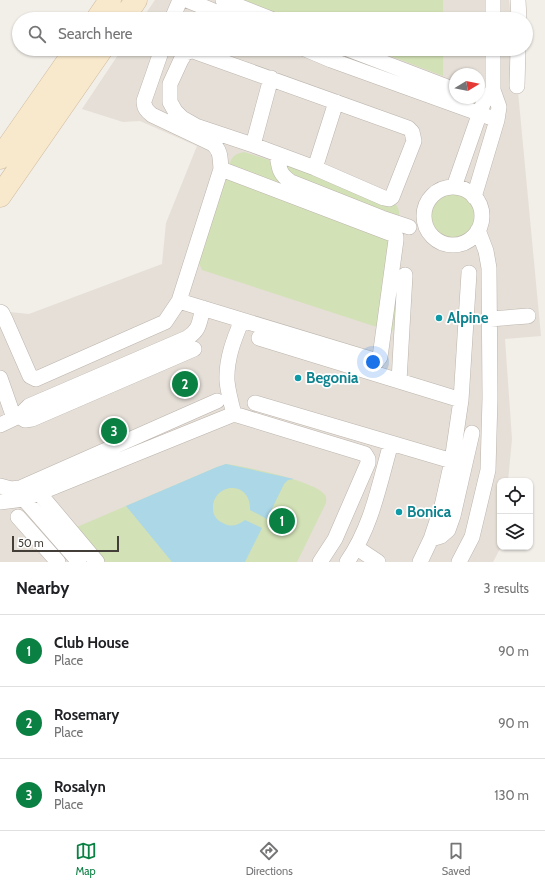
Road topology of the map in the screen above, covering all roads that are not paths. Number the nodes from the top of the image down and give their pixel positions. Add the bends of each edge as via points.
1 (110, 0) edge
2 (136, 0) edge
3 (180, 0) edge
4 (187, 0) edge
5 (223, 0) edge
6 (493, 0) edge
7 (518, 0) edge
8 (102, 12) edge
9 (128, 12) edge
10 (175, 12) edge
11 (216, 12) edge
12 (253, 12) edge
13 (493, 12) edge
14 (518, 12) edge
15 (71, 56) edge
16 (97, 56) edge
17 (160, 56) edge
18 (184, 56) edge
19 (207, 56) edge
20 (339, 56) edge
21 (366, 56) edge
22 (492, 56) edge
23 (518, 56) edge
24 (271, 78) junction
25 (517, 86) dead end
26 (449, 88) edge
27 (449, 90) edge
28 (485, 91) edge
29 (336, 102) junction
30 (485, 103) edge
31 (485, 103) edge
32 (482, 104) edge
33 (498, 114) junction
34 (253, 145) junction
35 (277, 154) junction
36 (0, 158) edge
37 (315, 168) junction
38 (221, 169) junction
39 (454, 187) junction
40 (0, 196) edge
41 (474, 197) junction
42 (424, 220) junction
43 (410, 227) junction
44 (478, 230) junction
45 (396, 237) junction
46 (469, 274) dead end
47 (405, 275) dead end
48 (179, 301) junction
49 (203, 308) junction
50 (0, 312) edge
51 (528, 316) dead end
52 (490, 319) junction
53 (242, 320) junction
54 (259, 338) dead end
55 (194, 349) dead end
56 (0, 378) edge
57 (399, 381) junction
58 (461, 400) junction
59 (217, 401) dead end
60 (255, 403) dead end
61 (234, 414) junction
62 (17, 417) junction
63 (0, 424) edge
64 (489, 435) junction
65 (391, 443) junction
66 (452, 461) junction
67 (0, 486) edge
68 (39, 493) junction
69 (24, 499) junction
70 (0, 502) edge
71 (18, 517) dead end
72 (431, 539) junction
73 (357, 548) junction
74 (58, 562) edge
75 (79, 562) edge
76 (97, 562) edge
77 (320, 562) edge
78 (347, 562) edge
79 (378, 562) edge
80 (420, 562) edge
81 (459, 562) edge

1 - 8 street
2 - 9 street
3 - 10 street
4 - 11 street
5 - 12 street
6 - 13 street
7 - 14 street
15 - 36 street
16 - 40 street
17 - 38 street via 144,107 152,115 213,144 218,149
18 - 34 street via 170,84 170,102 175,111 196,126
19 - 24 street
20 - 27 street
21 - 26 street
22 - 28 street
23 - 25 street
24 - 29 street
24 - 34 street
29 - 37 street
29 - 37 street via 408,128 414,141 394,194 389,199
30 - 33 street
31 - 33 street
32 - 39 street
33 - 41 street
34 - 35 street
35 - 37 street
35 - 43 street via 279,169 291,182
38 - 45 street
38 - 48 street
39 - 41 street via 462,188
39 - 42 street via 438,191 432,197 424,212
41 - 44 street via 481,213
42 - 43 street
42 - 44 street via 427,230 434,237 451,245 461,244 470,239
43 - 45 street
44 - 52 street via 488,260
45 - 53 street via 380,357 377,361
46 - 58 street
47 - 57 street
48 - 49 street
48 - 50 street via 165,322 36,379 30,376
49 - 53 street
49 - 62 street via 195,333 187,338 30,406
51 - 52 street
52 - 64 street
53 - 61 street via 232,345 228,365 227,380
54 - 57 street
55 - 62 street via 32,419
56 - 62 street
57 - 58 street
58 - 66 street
59 - 67 street via 20,488
60 - 65 street
61 - 68 street
61 - 77 street via 367,456 368,463 335,539
62 - 63 street
64 - 72 street via 469,433 448,530 441,536
64 - 81 street via 488,470 472,537
65 - 66 street
65 - 73 street via 369,523
66 - 72 street via 442,506
68 - 69 street
68 - 76 street
69 - 70 street
69 - 75 street
71 - 74 street
72 - 80 street
73 - 78 street
73 - 79 street

